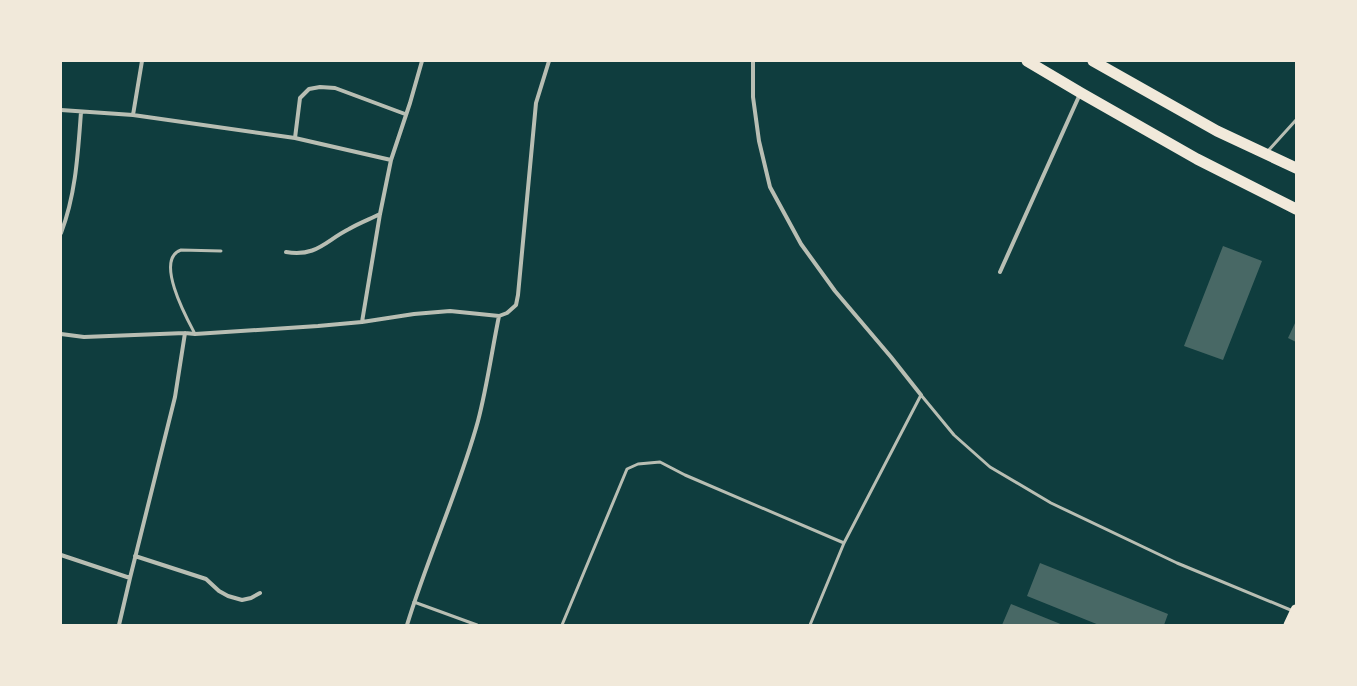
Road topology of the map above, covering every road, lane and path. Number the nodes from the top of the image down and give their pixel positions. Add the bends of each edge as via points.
1 (142, 61) edge
2 (422, 61) edge
3 (549, 61) edge
4 (753, 61) edge
5 (1027, 61) edge
6 (1093, 61) edge
7 (1080, 93) junction
8 (61, 110) edge
9 (81, 112) junction
10 (405, 114) junction
11 (133, 115) junction
12 (1296, 120) edge
13 (294, 138) junction
14 (1265, 154) junction
15 (391, 160) junction
16 (1296, 168) edge
17 (1296, 209) edge
18 (380, 214) junction
19 (61, 232) edge
20 (221, 251) dead end
21 (286, 252) dead end
22 (1000, 272) dead end
23 (498, 316) junction
24 (362, 322) junction
25 (185, 333) junction
26 (61, 334) edge
27 (195, 334) junction
28 (921, 395) junction
29 (844, 543) junction
30 (61, 555) edge
31 (135, 556) junction
32 (130, 578) junction
33 (260, 592) dead end
34 (414, 602) junction
35 (1296, 611) edge
36 (119, 625) edge
37 (407, 625) edge
38 (477, 625) edge
39 (562, 625) edge
40 (810, 625) edge
41 (1289, 625) edge

1 - 11 street
2 - 10 street
3 - 23 street via 536,103 516,305 507,313
4 - 28 street via 753,97 759,142 770,187 801,244 835,291
5 - 7 highway
6 - 14 highway via 1217,131
7 - 17 highway via 1197,159
7 - 22 street
8 - 9 street
9 - 11 street
9 - 19 street via 77,170
10 - 13 street via 335,88 309,89 300,98
10 - 15 street
11 - 13 street
12 - 14 lane
13 - 15 street
14 - 16 highway
15 - 18 street
18 - 21 street via 348,229 317,249 296,254
18 - 24 street
20 - 27 lane via 181,250 173,256 172,283 180,306
23 - 24 street via 450,311
23 - 34 street via 478,420 458,485
24 - 27 street
25 - 26 street via 84,337
25 - 27 street
25 - 31 street via 175,396
28 - 29 lane
28 - 35 lane via 954,435 990,467 1051,503 1177,563
29 - 39 lane via 660,462 638,464 627,469
29 - 40 lane
30 - 32 street
31 - 32 street
31 - 33 street via 206,579 228,596 242,600
32 - 36 street
34 - 37 street
34 - 38 lane
35 - 41 highway

